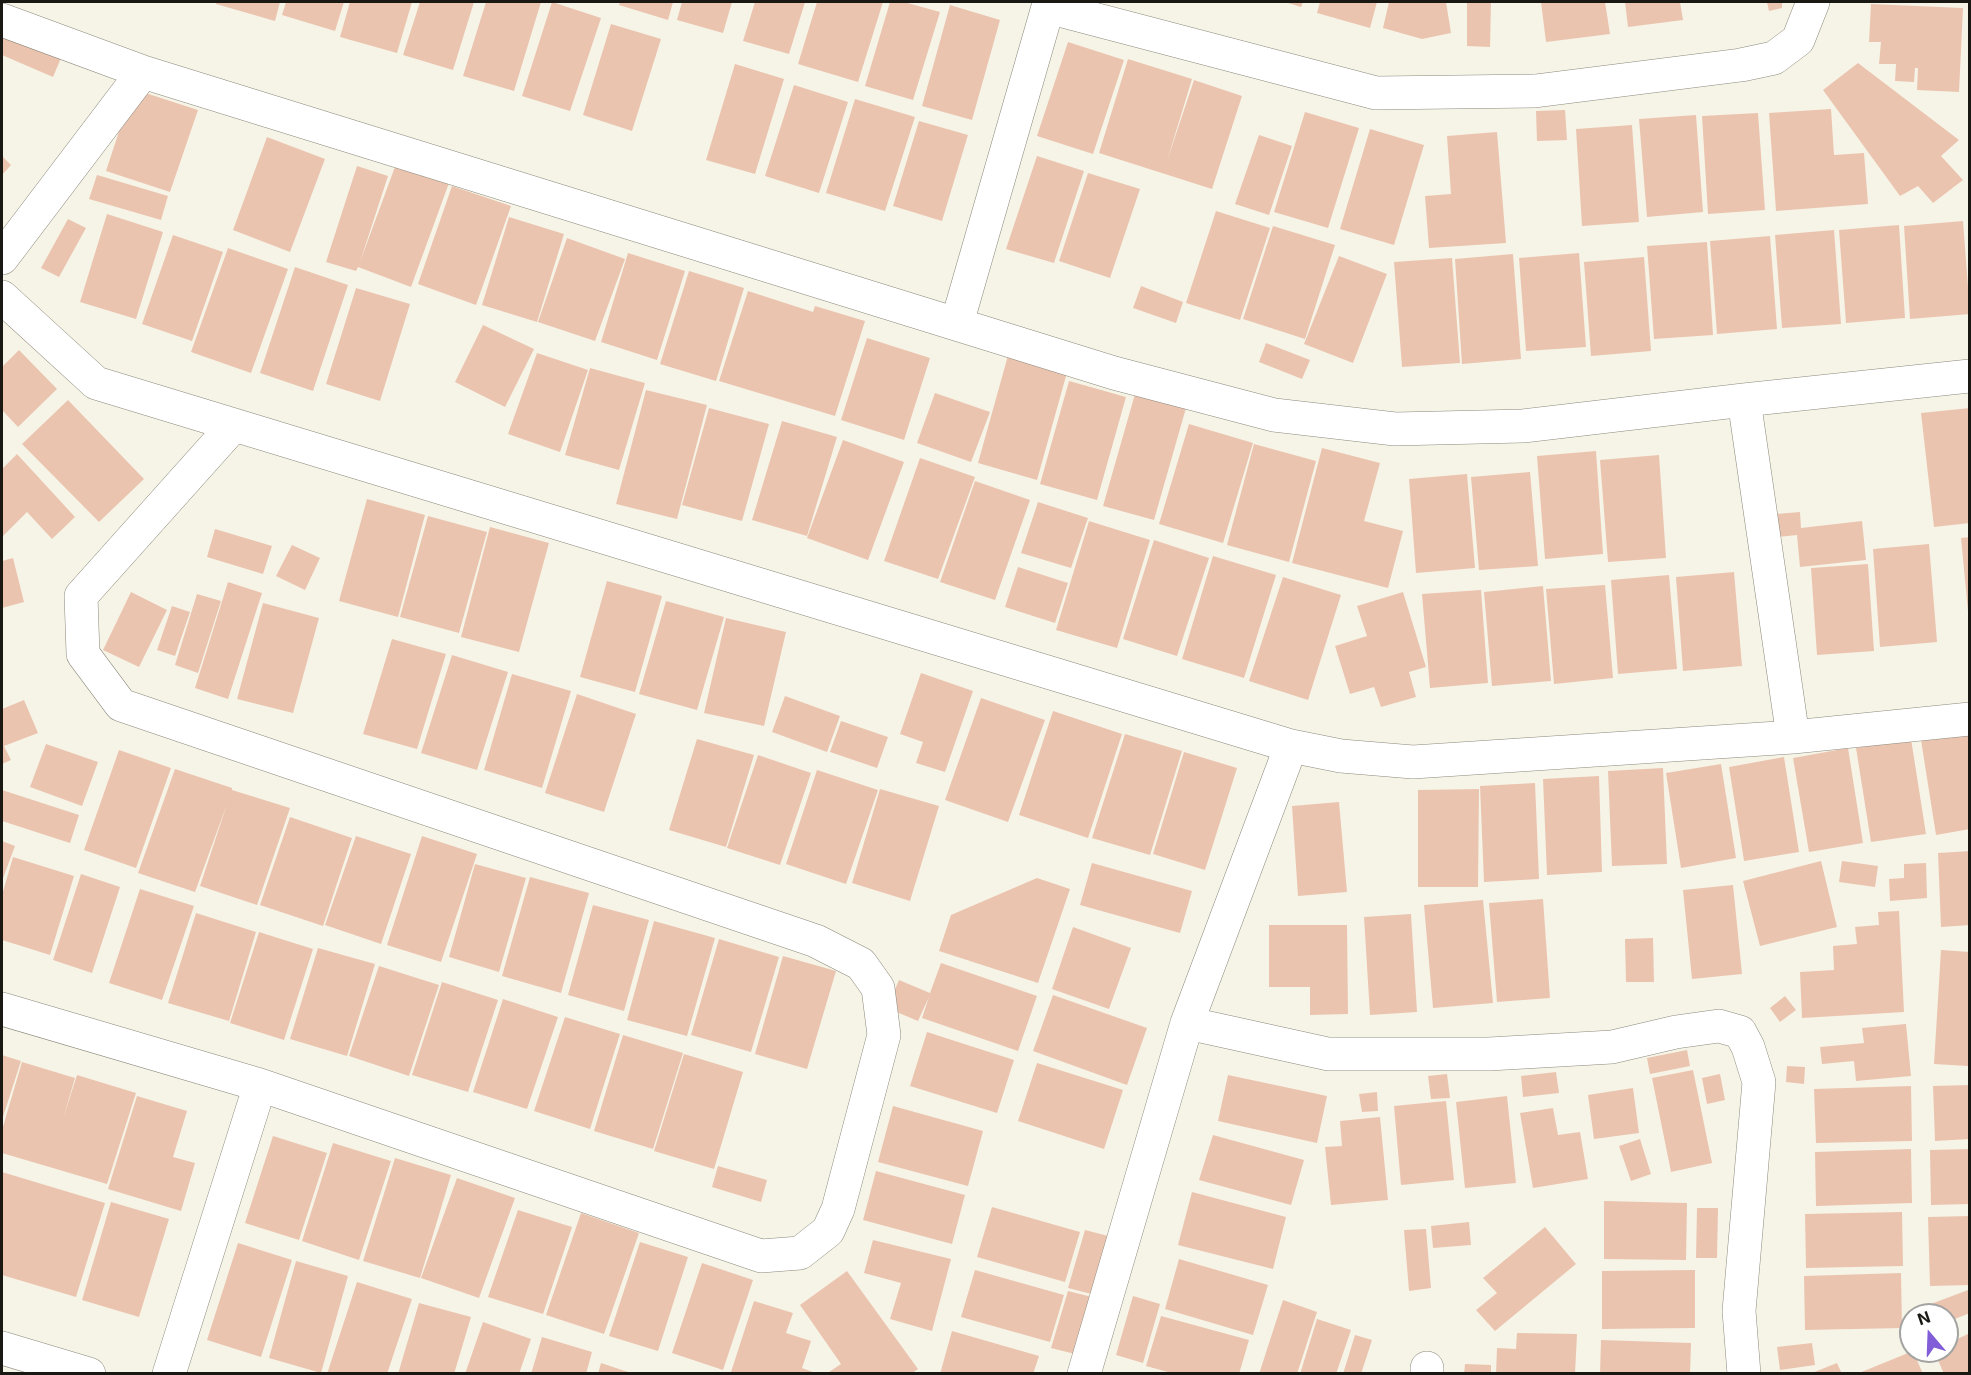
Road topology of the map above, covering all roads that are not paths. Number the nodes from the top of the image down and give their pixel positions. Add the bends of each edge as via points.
1 (1813, 2) edge
2 (1039, 4) edge
3 (2, 20) edge
4 (142, 72) junction
5 (2, 258) edge
6 (2, 297) edge
7 (957, 323) junction
8 (1970, 376) edge
9 (1744, 400) junction
10 (234, 425) junction
11 (1970, 719) edge
12 (1793, 737) junction
13 (1291, 746) junction
14 (2, 1009) edge
15 (1186, 1023) junction
16 (260, 1085) junction
17 (2, 1347) edge
18 (89, 1374) edge
19 (169, 1374) edge
20 (1084, 1374) edge
21 (1744, 1374) edge

1 - 2 street via 1798,40 1774,58 1741,66 1535,91 1376,93
2 - 7 street
3 - 4 street
4 - 5 street
4 - 7 street
6 - 10 street via 96,383
7 - 9 street via 1114,373 1274,415 1395,429 1523,426
8 - 9 street
9 - 12 street
10 - 13 street
10 - 16 street via 81,596 83,654 121,705 816,941 861,964 878,988 884,1035 838,1209 828,1231 800,1254 786,1256 760,1256
11 - 12 street
12 - 13 street via 1413,762 1341,756
13 - 15 street
14 - 16 street
15 - 20 street
15 - 21 street via 1328,1054 1489,1054 1612,1047 1719,1026 1740,1032 1759,1082 1739,1311
16 - 19 street
17 - 18 street

